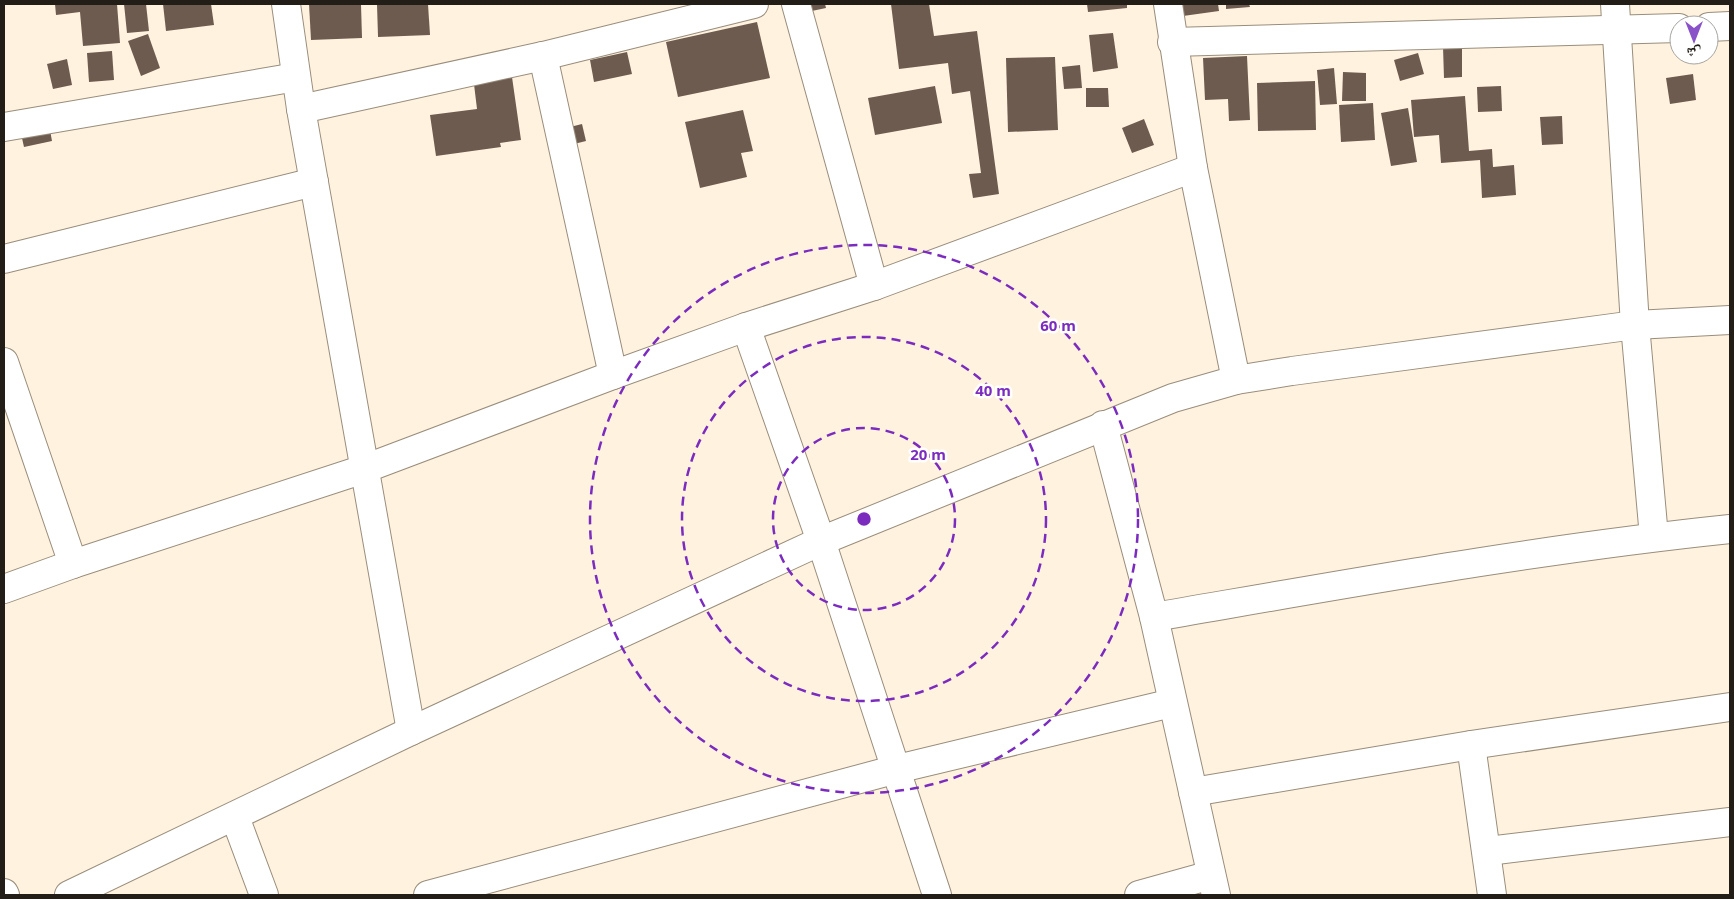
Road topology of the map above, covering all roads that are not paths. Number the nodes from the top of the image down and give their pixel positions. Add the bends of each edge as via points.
1 (286, 4) edge
2 (754, 4) edge
3 (796, 4) edge
4 (1168, 4) edge
5 (1616, 16) edge
6 (1669, 26) edge
7 (1172, 42) junction
8 (543, 56) junction
9 (296, 77) junction
10 (301, 109) junction
11 (4, 127) edge
12 (1193, 168) junction
13 (314, 182) junction
14 (4, 259) edge
15 (874, 286) junction
16 (1730, 320) edge
17 (1635, 325) junction
18 (746, 327) junction
19 (4, 362) edge
20 (613, 375) junction
21 (1236, 380) junction
22 (1102, 425) junction
23 (364, 468) junction
24 (1730, 529) edge
25 (1654, 537) junction
26 (821, 541) junction
27 (73, 564) junction
28 (4, 590) edge
29 (1154, 617) junction
30 (1172, 703) junction
31 (1730, 707) edge
32 (411, 731) junction
33 (1471, 745) junction
34 (897, 769) junction
35 (1194, 792) junction
36 (235, 817) junction
37 (1730, 822) edge
38 (1488, 851) junction
39 (1213, 885) edge
40 (69, 895) edge
41 (264, 895) edge
42 (428, 895) edge
43 (937, 895) edge
44 (1138, 895) edge
45 (1492, 895) edge

1 - 9 street
2 - 8 street
3 - 15 street
4 - 7 street
5 - 6 street
5 - 7 street
5 - 17 street
7 - 12 street
8 - 10 street
8 - 20 street
9 - 10 street
9 - 11 street
10 - 13 street
12 - 15 street
12 - 21 street
13 - 14 street
13 - 23 street
15 - 18 street
16 - 17 street
17 - 21 street
17 - 25 street
18 - 20 street
18 - 26 street
19 - 27 street
20 - 23 street
21 - 22 street via 1173,398
22 - 26 street
22 - 29 street
23 - 27 street
23 - 32 street
24 - 25 street
25 - 29 street via 1500,558
26 - 32 street
26 - 34 street
27 - 28 street
29 - 30 street
30 - 34 street
30 - 35 street
31 - 33 street
32 - 36 street
33 - 35 street
33 - 38 street
34 - 42 street
34 - 43 street
35 - 39 street
36 - 40 street
36 - 41 street
37 - 38 street
38 - 45 street
39 - 44 street

